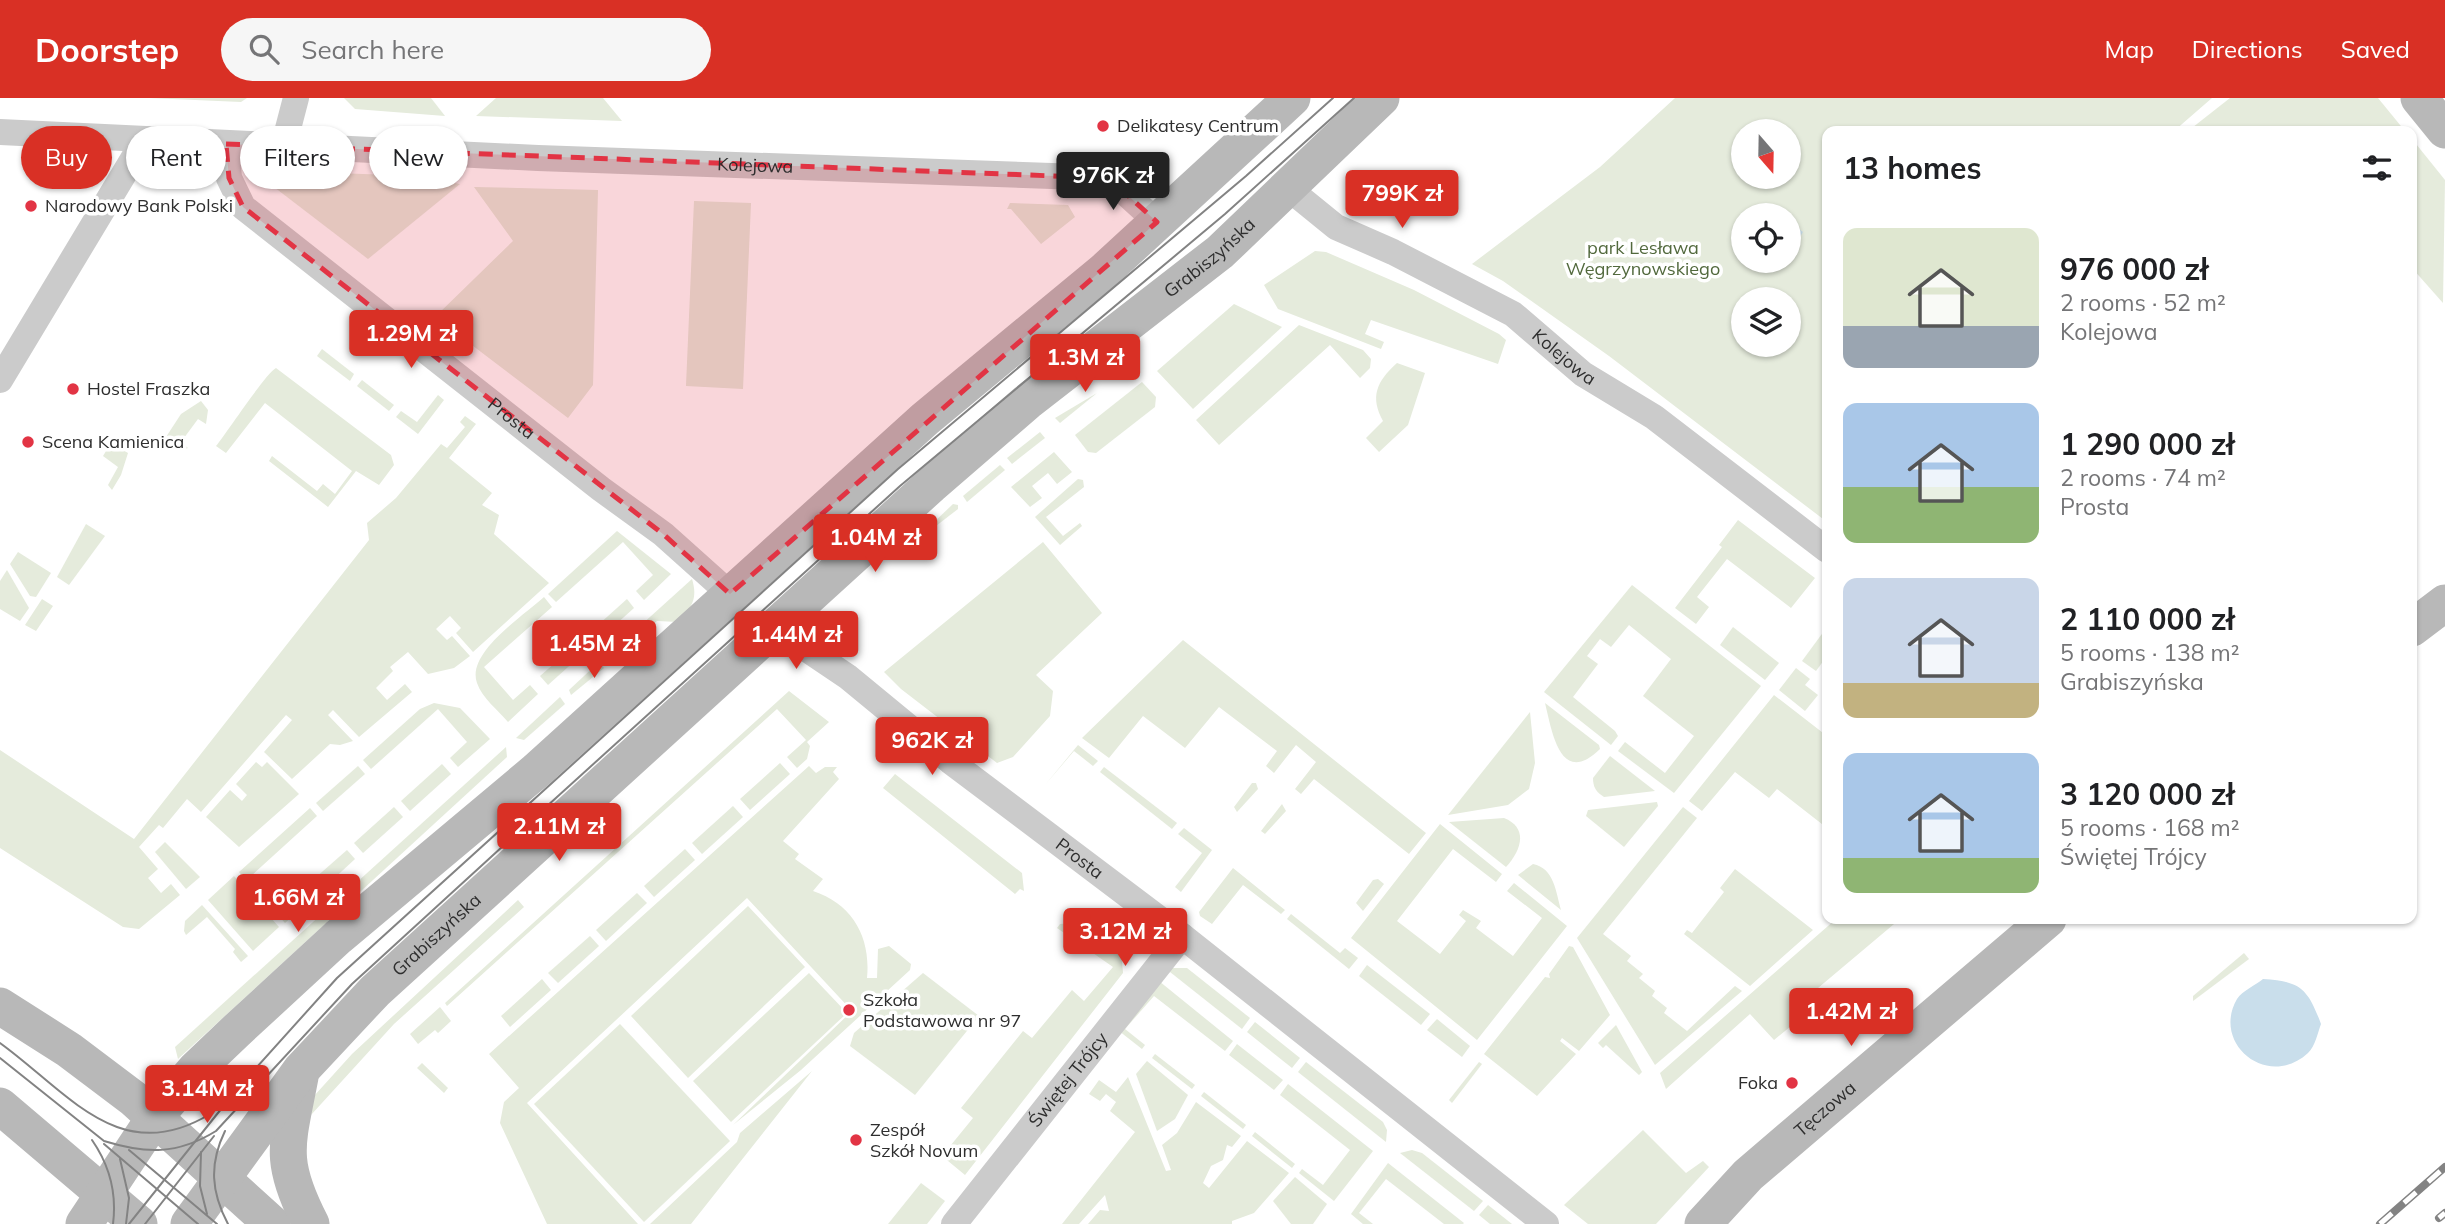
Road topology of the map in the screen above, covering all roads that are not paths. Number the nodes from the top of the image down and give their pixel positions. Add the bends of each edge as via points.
1 (296, 98) edge
2 (1292, 98) edge
3 (1381, 98) edge
4 (2419, 98) edge
5 (289, 126) edge
6 (2445, 130) edge
7 (0, 132) edge
8 (126, 138) edge
9 (226, 144) joint
10 (240, 144) edge
11 (355, 148) edge
12 (126, 171) edge
13 (1288, 188) junction
14 (1157, 222) junction
15 (0, 380) edge
16 (1822, 546) edge
17 (730, 594) junction
18 (2445, 603) edge
19 (780, 621) junction
20 (2417, 624) edge
21 (2042, 924) edge
22 (1182, 936) junction
23 (0, 1006) edge
24 (301, 1070) junction
25 (0, 1106) edge
26 (155, 1117) junction
27 (222, 1177) junction
28 (93, 1209) edge
29 (139, 1224) edge
30 (189, 1224) edge
31 (272, 1224) edge
32 (311, 1224) edge
33 (954, 1224) edge
34 (1546, 1224) edge
35 (1703, 1224) edge

1 - 5 street
2 - 14 main road
3 - 13 main road, Grabiszyńska
4 - 6 main road
7 - 8 street, Kolejowa
9 - 10 street, Kolejowa
9 - 17 street, Prosta via 229,178 243,207 663,534
11 - 14 street, Kolejowa via 1111,180
12 - 15 street
13 - 16 street, Kolejowa via 1336,227 1513,314 1583,374 1654,417
13 - 19 main road, Grabiszyńska via 1220,252 1027,402
14 - 17 main road via 925,419
17 - 26 main road via 536,771 338,937 208,1057
18 - 20 main road
19 - 22 street, Prosta via 802,646
19 - 24 main road, Grabiszyńska via 375,991
21 - 35 main road, Tęczowa via 1748,1175
22 - 33 street, Świętej Trójcy
22 - 34 street, Prosta
23 - 26 main road via 69,1050
24 - 27 main road, Grabiszyńska
24 - 32 main road via 286,1157 295,1193
25 - 28 main road
26 - 27 main road
26 - 28 main road
27 - 30 main road, Grabiszyńska
27 - 31 main road
28 - 29 main road

